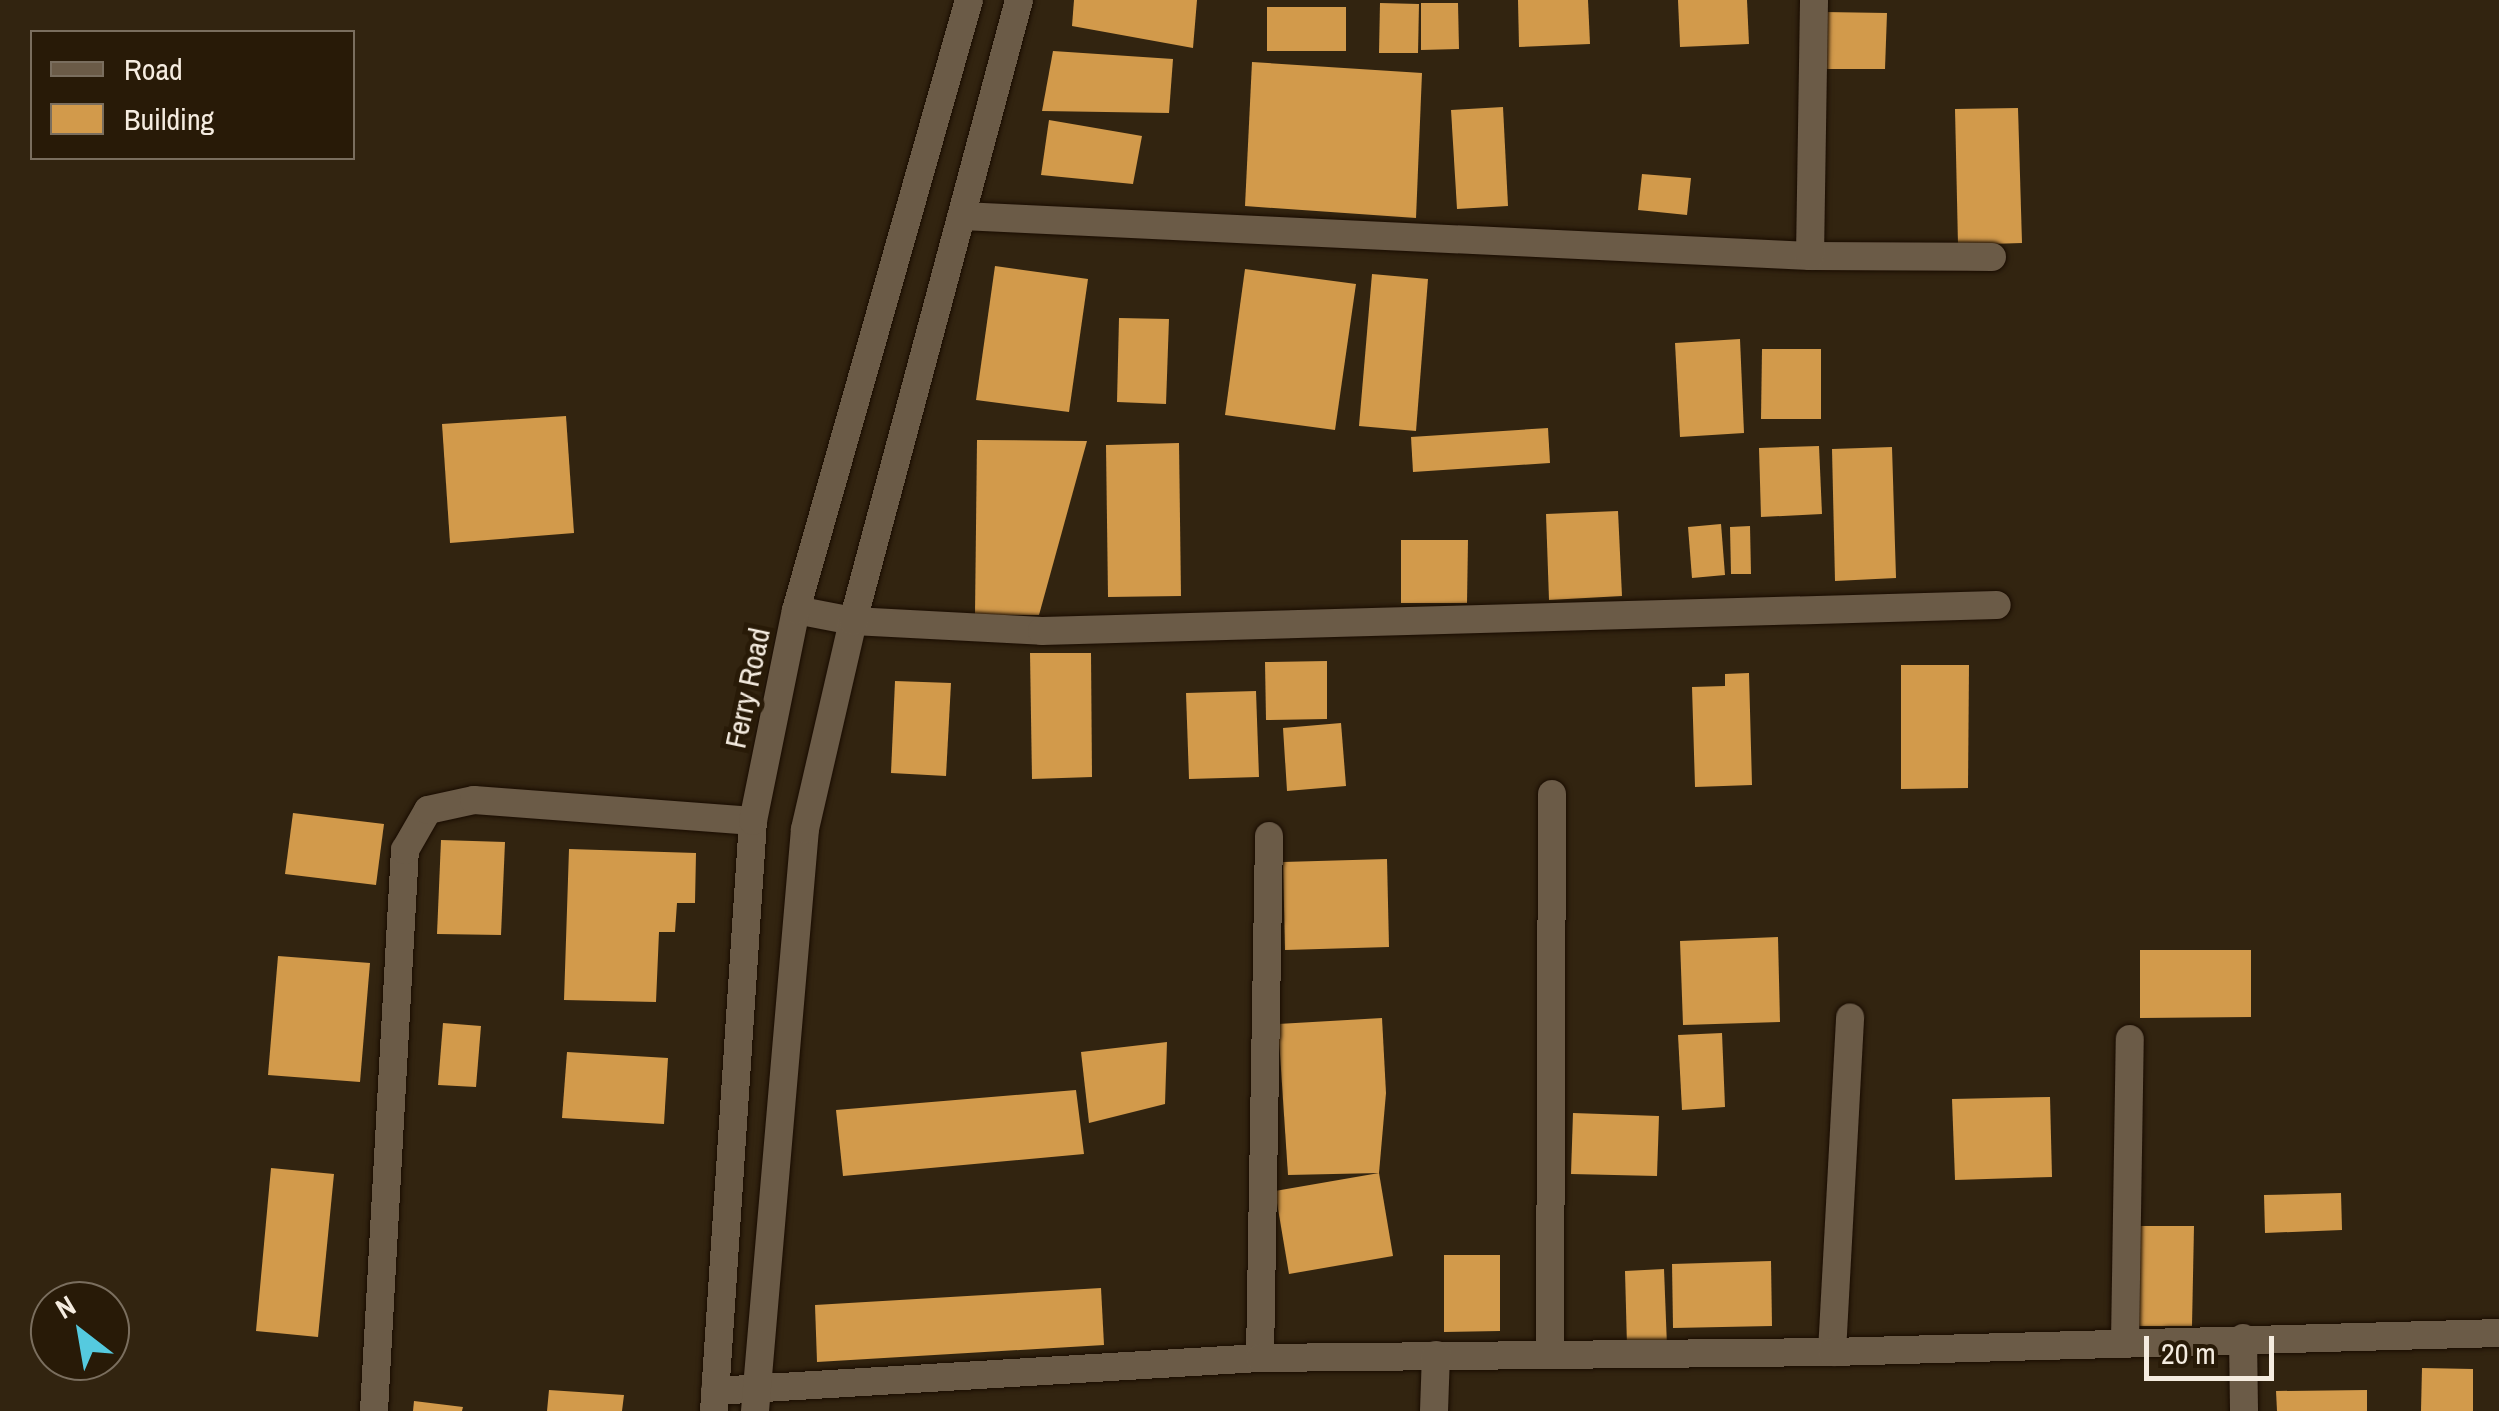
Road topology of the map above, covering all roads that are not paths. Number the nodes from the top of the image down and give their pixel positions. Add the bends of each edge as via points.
1 (969, 0) edge
2 (1019, 0) edge
3 (1814, 0) edge
4 (962, 216) junction
5 (1810, 256) junction
6 (1992, 257) dead end
7 (1997, 605) dead end
8 (796, 610) junction
9 (853, 621) junction
10 (1552, 794) dead end
11 (753, 821) junction
12 (1269, 836) dead end
13 (1850, 1016) dead end
14 (2130, 1039) dead end
15 (2499, 1333) edge
16 (2243, 1338) junction
17 (2126, 1342) junction
18 (1832, 1352) junction
19 (1550, 1354) junction
20 (1436, 1355) junction
21 (1260, 1358) junction
22 (756, 1400) edge
23 (714, 1401) edge
24 (374, 1411) edge
25 (1434, 1411) edge
26 (2244, 1411) edge

1 - 8 street, Ferry Road
2 - 4 street
3 - 5 street
4 - 5 street
4 - 9 street
5 - 6 street
7 - 9 street via 1042,632
8 - 9 street
8 - 11 street, Ferry Road
9 - 22 street via 805,829
10 - 19 street
11 - 23 street, Ferry Road
11 - 24 street via 474,800 428,810 405,850
12 - 21 street
13 - 18 street
14 - 17 street
15 - 16 street
16 - 17 street
16 - 26 street
17 - 18 street
18 - 19 street
19 - 20 street
20 - 21 street
20 - 25 street
21 - 22 street
22 - 23 street

